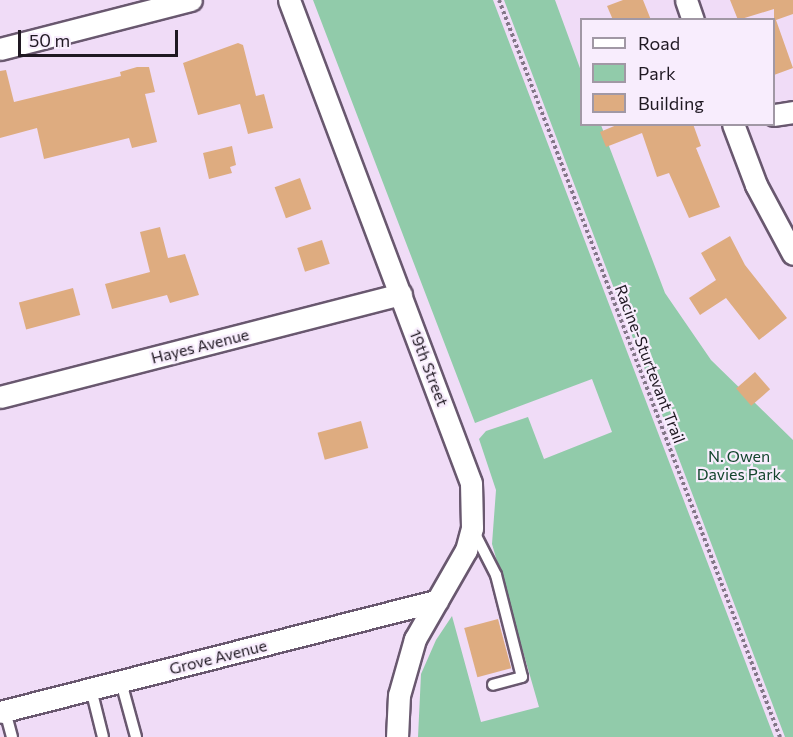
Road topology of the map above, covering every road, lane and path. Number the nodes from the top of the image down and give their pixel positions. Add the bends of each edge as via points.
1 (191, 0) edge
2 (289, 0) edge
3 (499, 0) edge
4 (686, 0) edge
5 (692, 18) edge
6 (0, 49) edge
7 (793, 112) edge
8 (775, 115) edge
9 (739, 126) edge
10 (793, 254) edge
11 (401, 294) junction
12 (0, 397) edge
13 (472, 528) junction
14 (437, 601) junction
15 (120, 682) junction
16 (493, 685) dead end
17 (91, 689) junction
18 (2, 712) edge
19 (12, 737) edge
20 (103, 737) edge
21 (136, 737) edge
22 (397, 737) edge
23 (780, 737) edge

1 - 6 street
2 - 11 street, 19th Street
3 - 23 path, Racine-Sturtevant Trail
4 - 5 street
7 - 8 street
9 - 10 street via 771,217
11 - 12 street, Hayes Avenue
11 - 13 street, 19th Street via 465,462 473,505
13 - 14 street, 19th Street via 458,570
13 - 16 lane via 496,575 522,677
14 - 15 street, Grove Avenue
14 - 22 street, 19th Street via 415,639 403,676
15 - 17 street, Grove Avenue
15 - 21 lane
17 - 18 street, Grove Avenue
17 - 20 lane
18 - 19 lane

